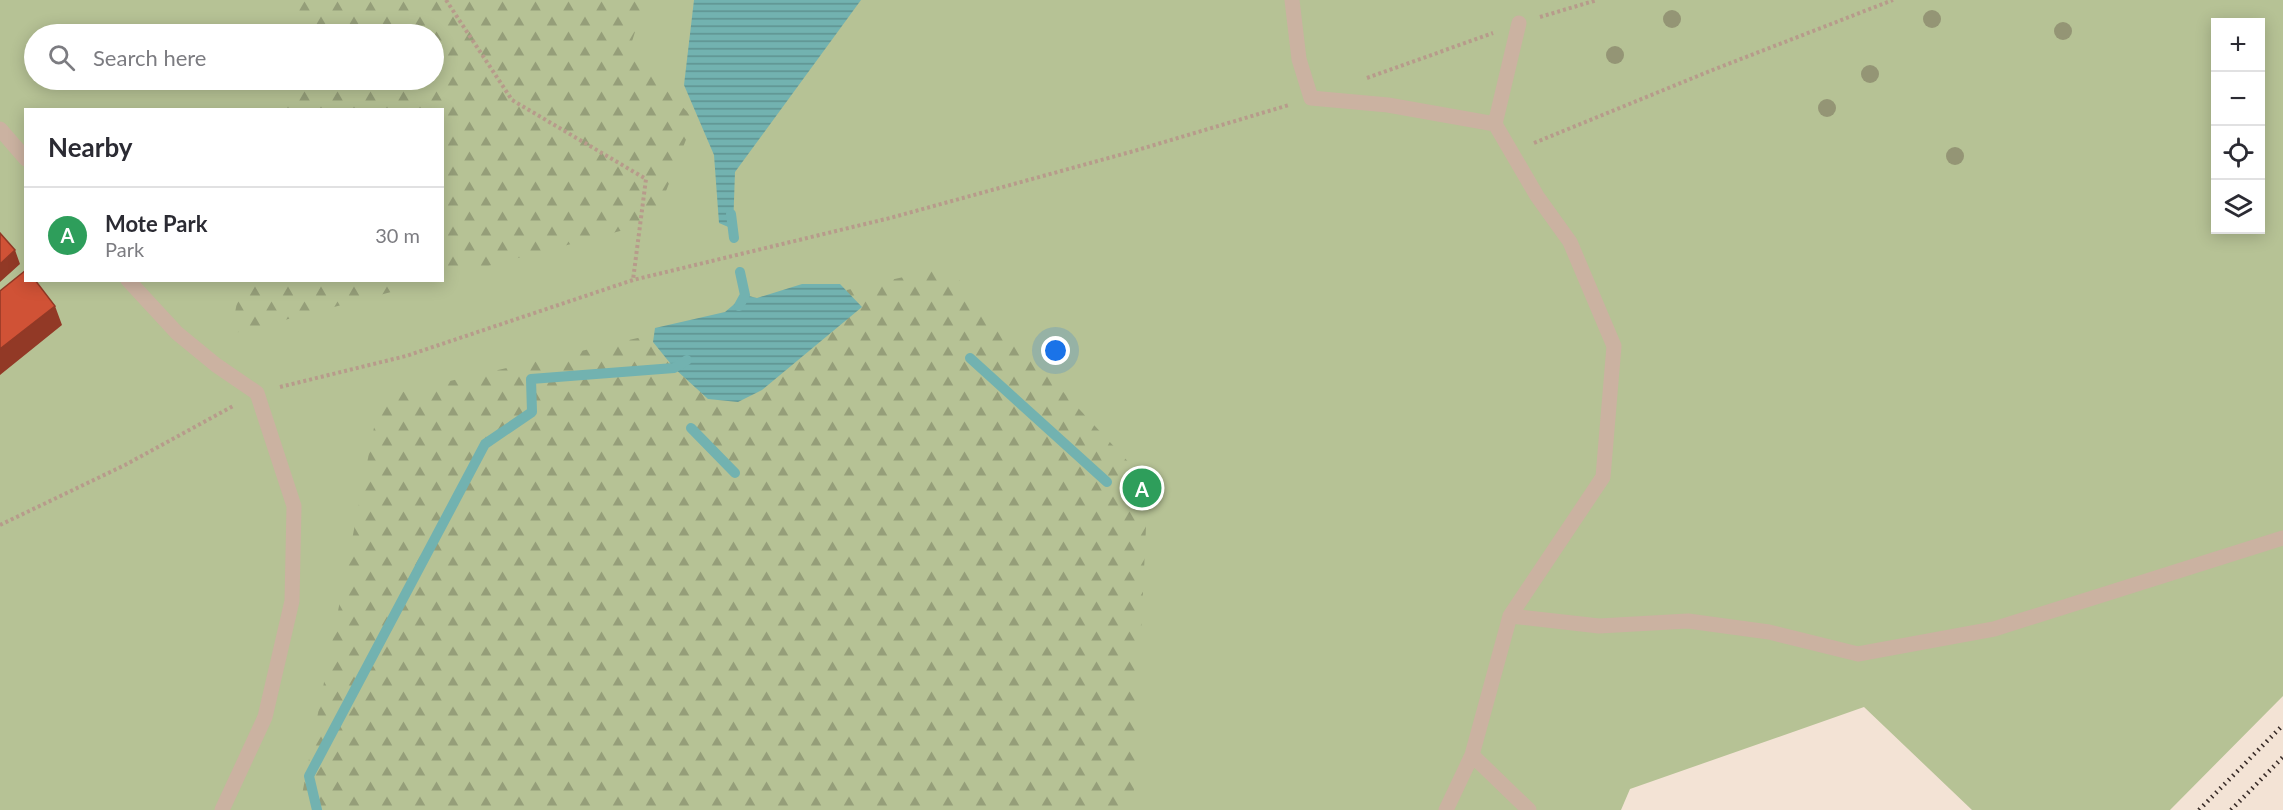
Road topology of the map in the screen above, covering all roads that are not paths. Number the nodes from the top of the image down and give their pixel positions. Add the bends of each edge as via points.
1 (1292, 0) edge
2 (1519, 23) road end
3 (1495, 124) junction
4 (0, 129) edge
5 (24, 157) edge
6 (130, 282) edge
7 (2283, 538) edge
8 (1510, 616) junction
9 (1472, 755) junction
10 (222, 810) edge
11 (1446, 810) edge
12 (1529, 810) edge

1 - 3 lane via 1299,59 1311,98 1388,105
2 - 3 lane
3 - 8 lane via 1537,196 1570,242 1614,346 1603,477
4 - 5 lane
6 - 10 lane via 177,333 257,393 294,506 292,601 265,717
7 - 8 lane via 1994,629 1858,654 1769,632 1688,621 1599,626
8 - 9 lane
9 - 11 lane
9 - 12 lane

